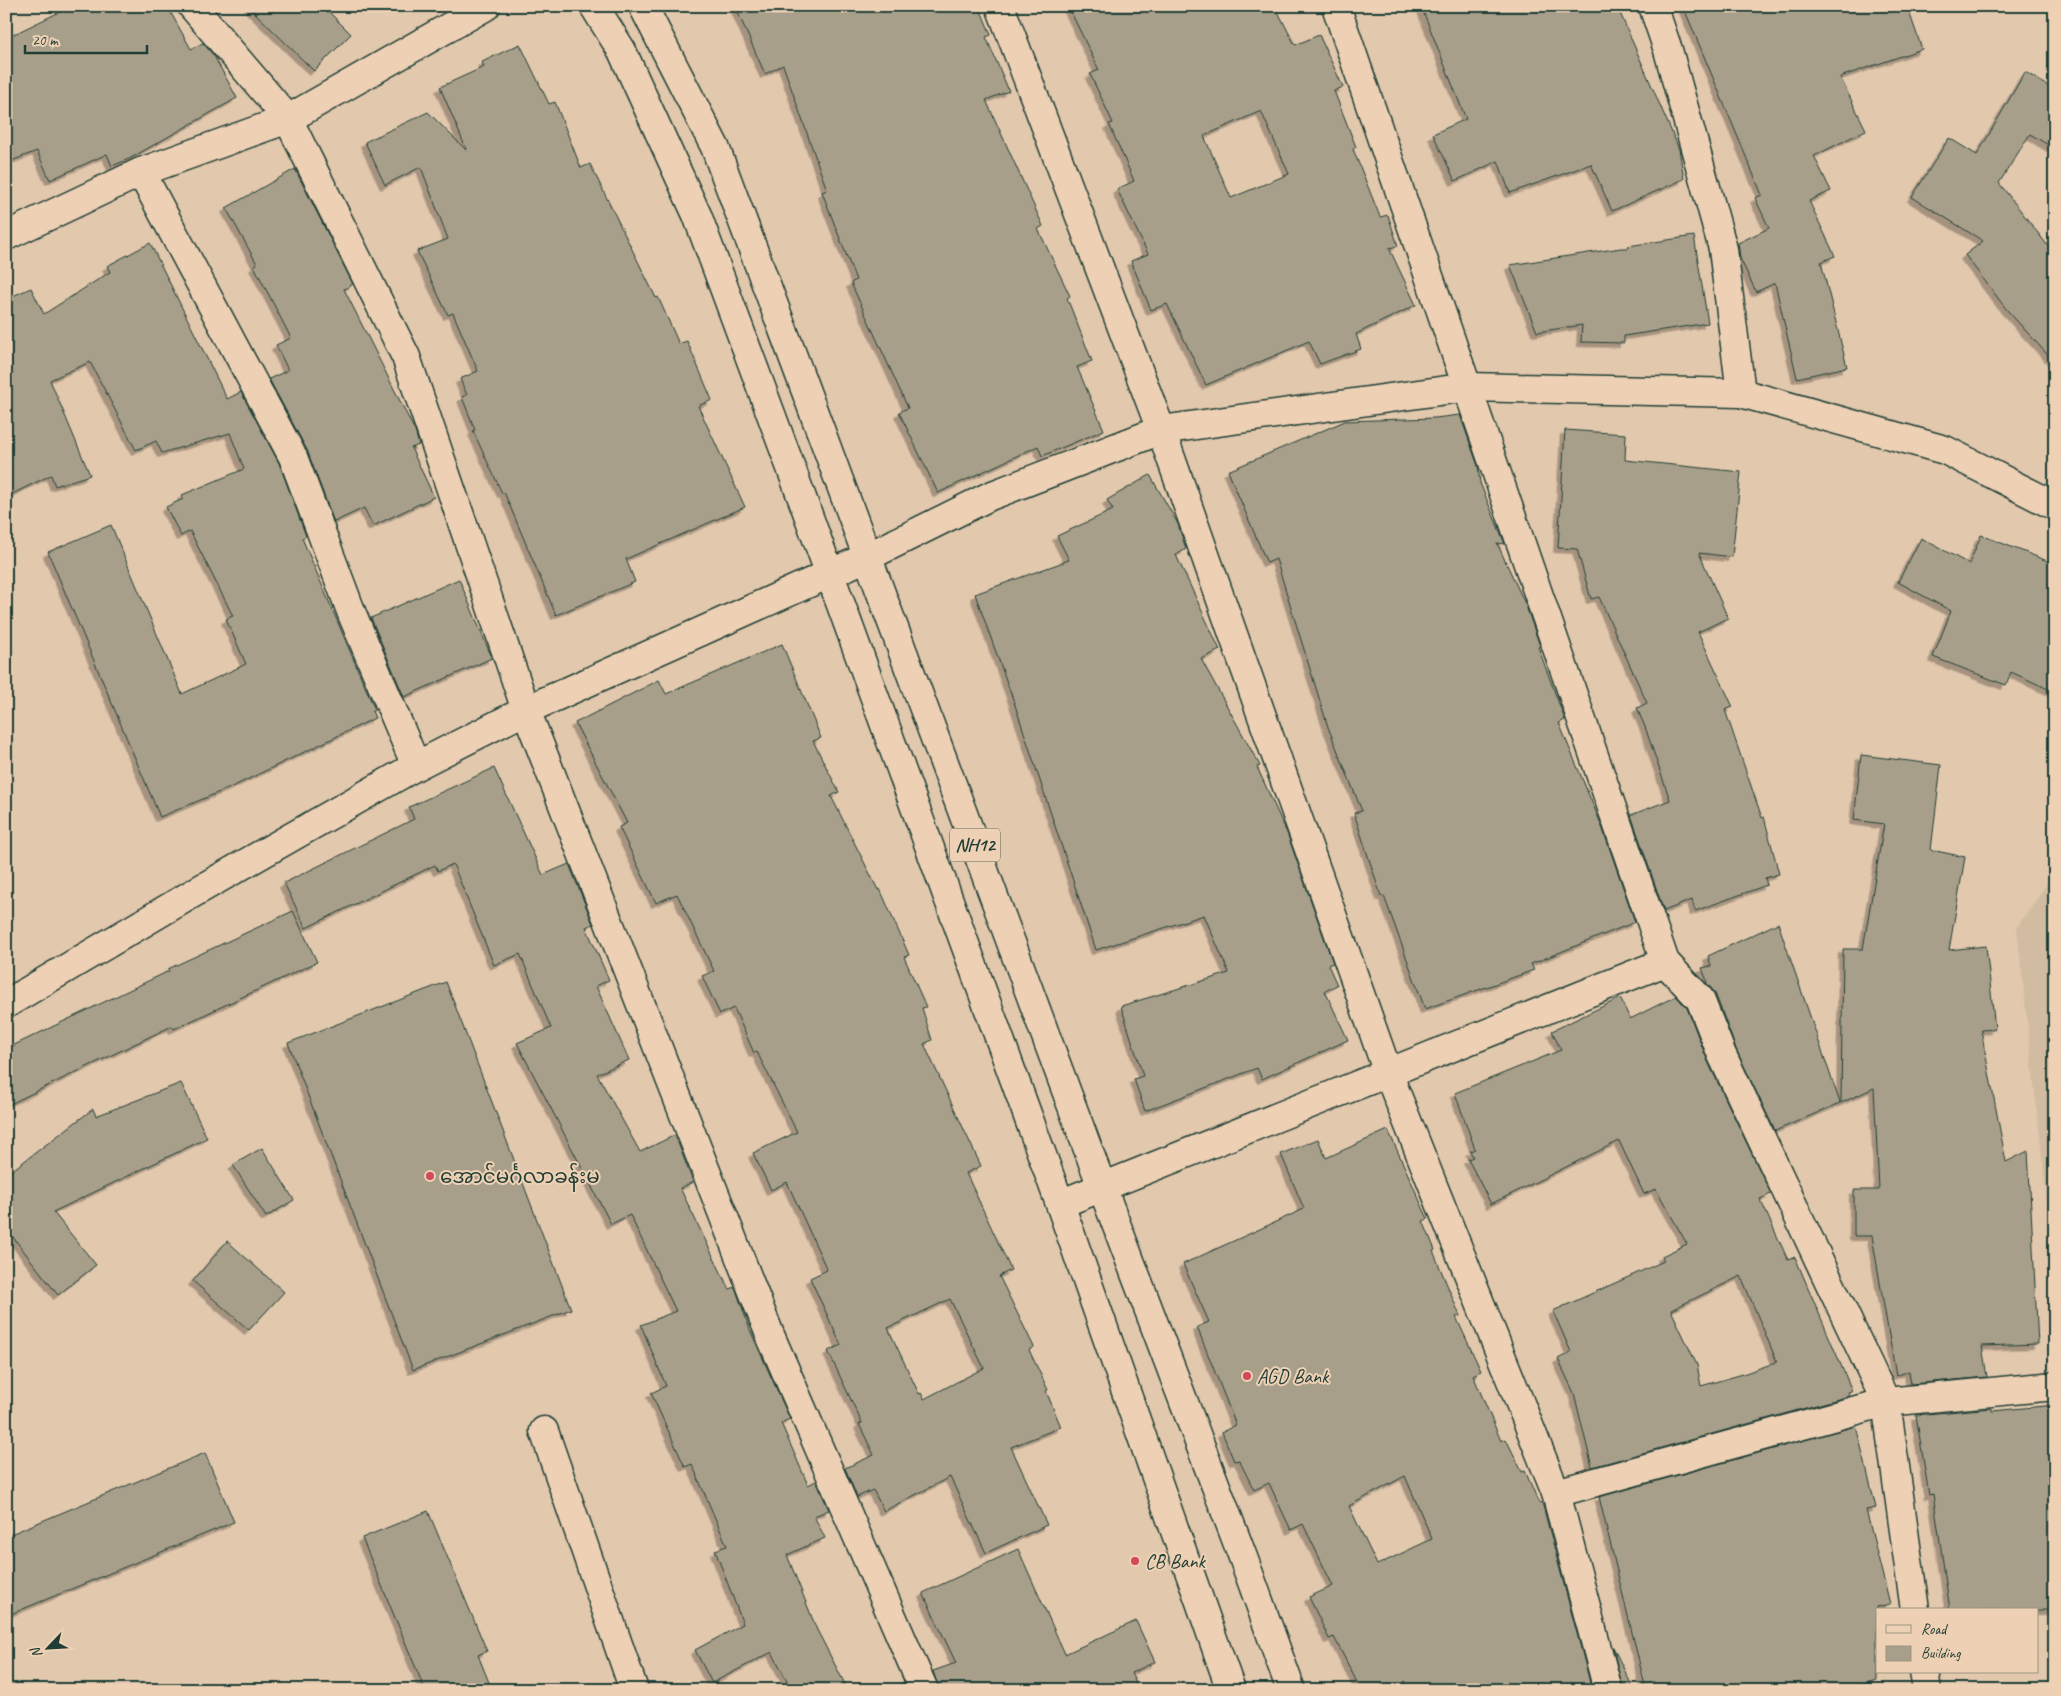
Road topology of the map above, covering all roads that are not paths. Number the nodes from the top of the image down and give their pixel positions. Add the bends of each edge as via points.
1 (192, 6) edge
2 (486, 6) edge
3 (594, 6) edge
4 (643, 6) edge
5 (1000, 6) edge
6 (1336, 6) edge
7 (1653, 6) edge
8 (288, 119) junction
9 (141, 172) junction
10 (6, 236) edge
11 (1468, 387) junction
12 (1741, 393) junction
13 (1161, 430) junction
14 (2055, 506) edge
15 (868, 557) junction
16 (830, 573) junction
17 (526, 710) junction
18 (416, 766) junction
19 (1665, 962) junction
20 (6, 1004) edge
21 (1388, 1073) junction
22 (1102, 1187) junction
23 (1060, 1204) junction
24 (2055, 1386) edge
25 (1886, 1402) junction
26 (544, 1431) dead end
27 (1556, 1493) junction
28 (1915, 1608) edge
29 (1924, 1674) edge
30 (634, 1690) edge
31 (924, 1690) edge
32 (1231, 1690) edge
33 (1291, 1690) edge
34 (1608, 1690) edge
35 (1926, 1690) edge

1 - 8 main road
2 - 8 main road
3 - 16 main road, NH12 via 622,51 697,215
4 - 15 main road, NH12 via 715,147
5 - 13 main road
6 - 11 main road
7 - 12 main road via 1723,249
8 - 9 main road
8 - 17 main road via 406,356
9 - 10 main road
9 - 18 main road via 293,457 352,614
11 - 12 main road
11 - 13 main road
11 - 19 main road
12 - 14 main road via 1945,450
13 - 15 main road via 990,496
13 - 21 main road
15 - 16 main road
15 - 22 main road, NH12
16 - 17 main road
16 - 23 main road, NH12
17 - 18 main road
17 - 31 main road via 770,1336
18 - 20 main road
19 - 21 main road
19 - 25 main road via 1700,999 1722,1055
21 - 22 main road
21 - 27 main road
22 - 23 main road
22 - 33 main road, NH12
23 - 32 main road, NH12
24 - 25 main road
25 - 27 main road
25 - 28 main road
26 - 30 main road
27 - 34 main road
29 - 35 main road

